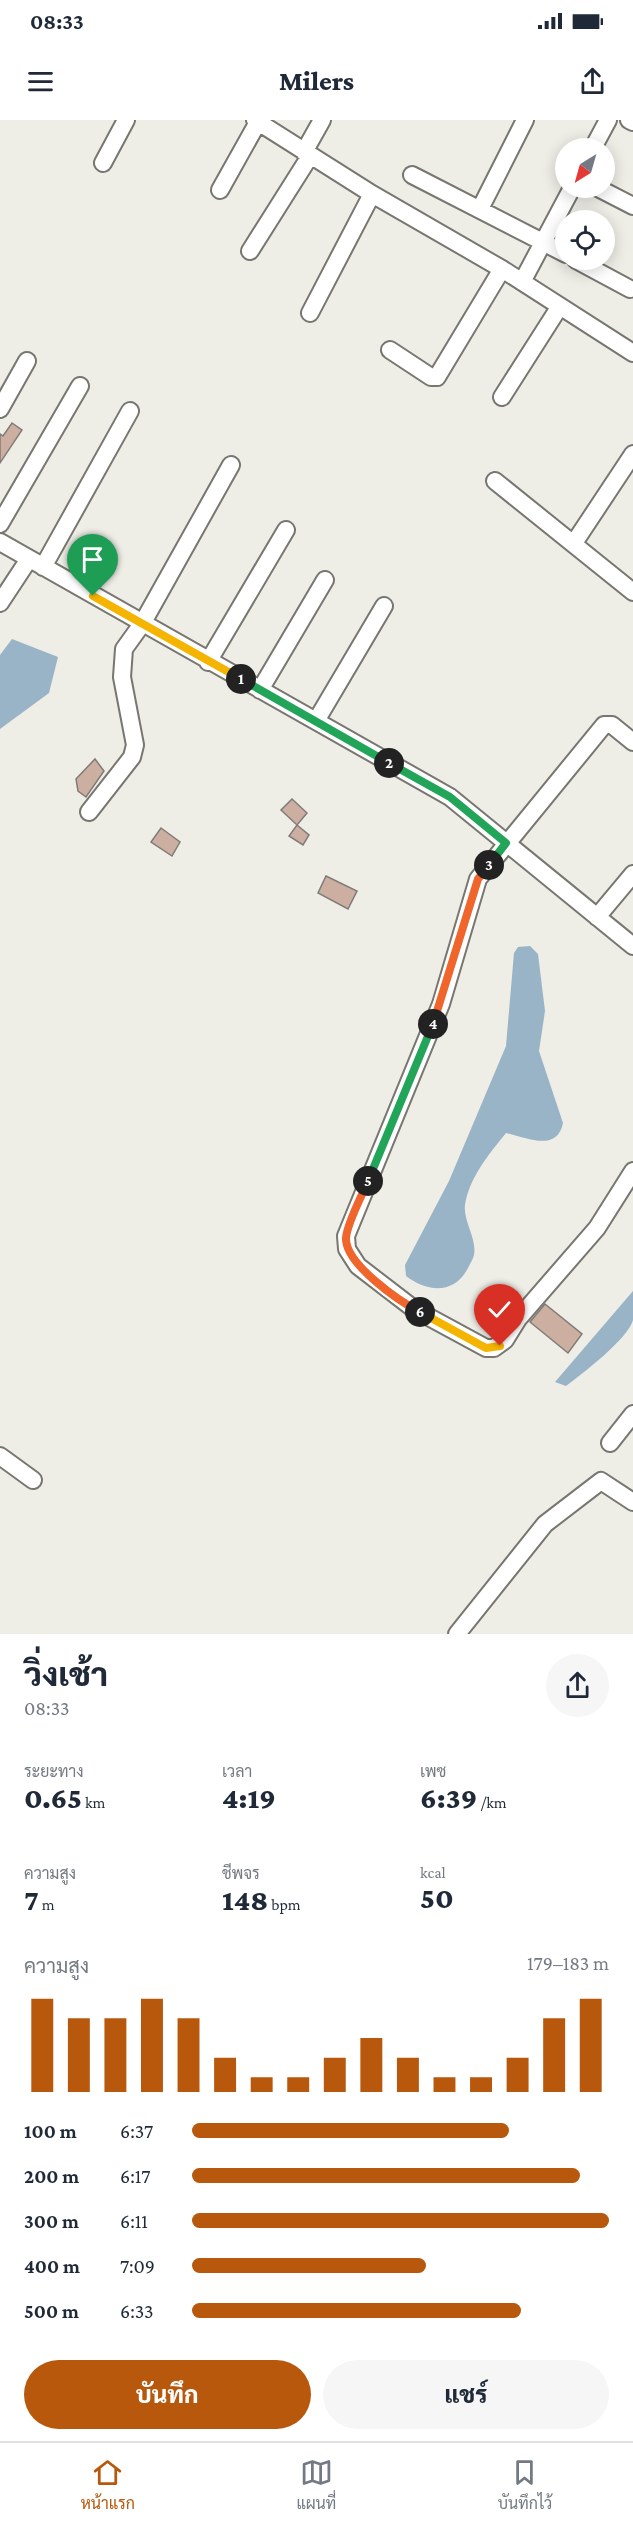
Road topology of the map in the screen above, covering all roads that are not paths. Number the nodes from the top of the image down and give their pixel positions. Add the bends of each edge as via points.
1 (126, 120) edge
2 (322, 120) edge
3 (525, 120) edge
4 (608, 120) edge
5 (257, 121) edge
6 (598, 138) edge
7 (307, 154) junction
8 (103, 163) dead end
9 (412, 175) dead end
10 (220, 190) dead end
11 (372, 194) junction
12 (615, 197) edge
13 (567, 198) edge
14 (633, 206) edge
15 (480, 209) junction
16 (543, 242) junction
17 (555, 248) edge
18 (250, 251) dead end
19 (502, 269) junction
20 (595, 270) edge
21 (522, 282) junction
22 (630, 289) dead end
23 (560, 306) junction
24 (310, 312) dead end
25 (390, 350) dead end
26 (633, 353) edge
27 (27, 361) dead end
28 (80, 386) dead end
29 (502, 397) dead end
30 (0, 410) edge
31 (130, 411) dead end
32 (633, 454) edge
33 (231, 465) dead end
34 (495, 481) dead end
35 (0, 524) edge
36 (286, 530) dead end
37 (0, 543) edge
38 (574, 543) junction
39 (36, 563) junction
40 (325, 580) dead end
41 (633, 592) edge
42 (0, 603) edge
43 (384, 606) dead end
44 (142, 624) junction
45 (208, 662) junction
46 (261, 690) junction
47 (316, 722) junction
48 (633, 742) edge
49 (88, 812) dead end
50 (506, 843) junction
51 (633, 874) edge
52 (597, 917) junction
53 (633, 946) edge
54 (633, 1171) edge
55 (633, 1414) edge
56 (610, 1443) dead end
57 (0, 1455) edge
58 (33, 1480) dead end
59 (633, 1502) edge
60 (457, 1634) edge

1 - 8 street
2 - 7 street
3 - 15 street
4 - 6 street
5 - 7 street
5 - 10 street
7 - 11 street
7 - 18 street
9 - 15 street
11 - 19 street
11 - 24 street
12 - 14 street
13 - 16 street
15 - 16 street
16 - 17 street
16 - 21 street
19 - 21 street
19 - 25 street via 437,377
20 - 22 street
21 - 23 street
23 - 26 street
23 - 29 street
27 - 30 street
28 - 35 street
31 - 39 street
32 - 38 street
33 - 44 street
34 - 38 street
36 - 45 street
37 - 39 street
38 - 41 street
39 - 42 street
39 - 44 street
40 - 46 street
43 - 47 street
44 - 45 street
44 - 49 street via 124,649 121,664 135,746 132,757
45 - 46 street
46 - 47 street
47 - 50 street via 450,797
48 - 50 street via 612,725 604,725
50 - 52 street
50 - 54 street via 478,879 441,1004 346,1236 347,1249 358,1266 414,1309 486,1348 494,1348 505,1340 597,1228
51 - 52 street
52 - 53 street
55 - 56 street
57 - 58 street
59 - 60 street via 601,1481 545,1524

